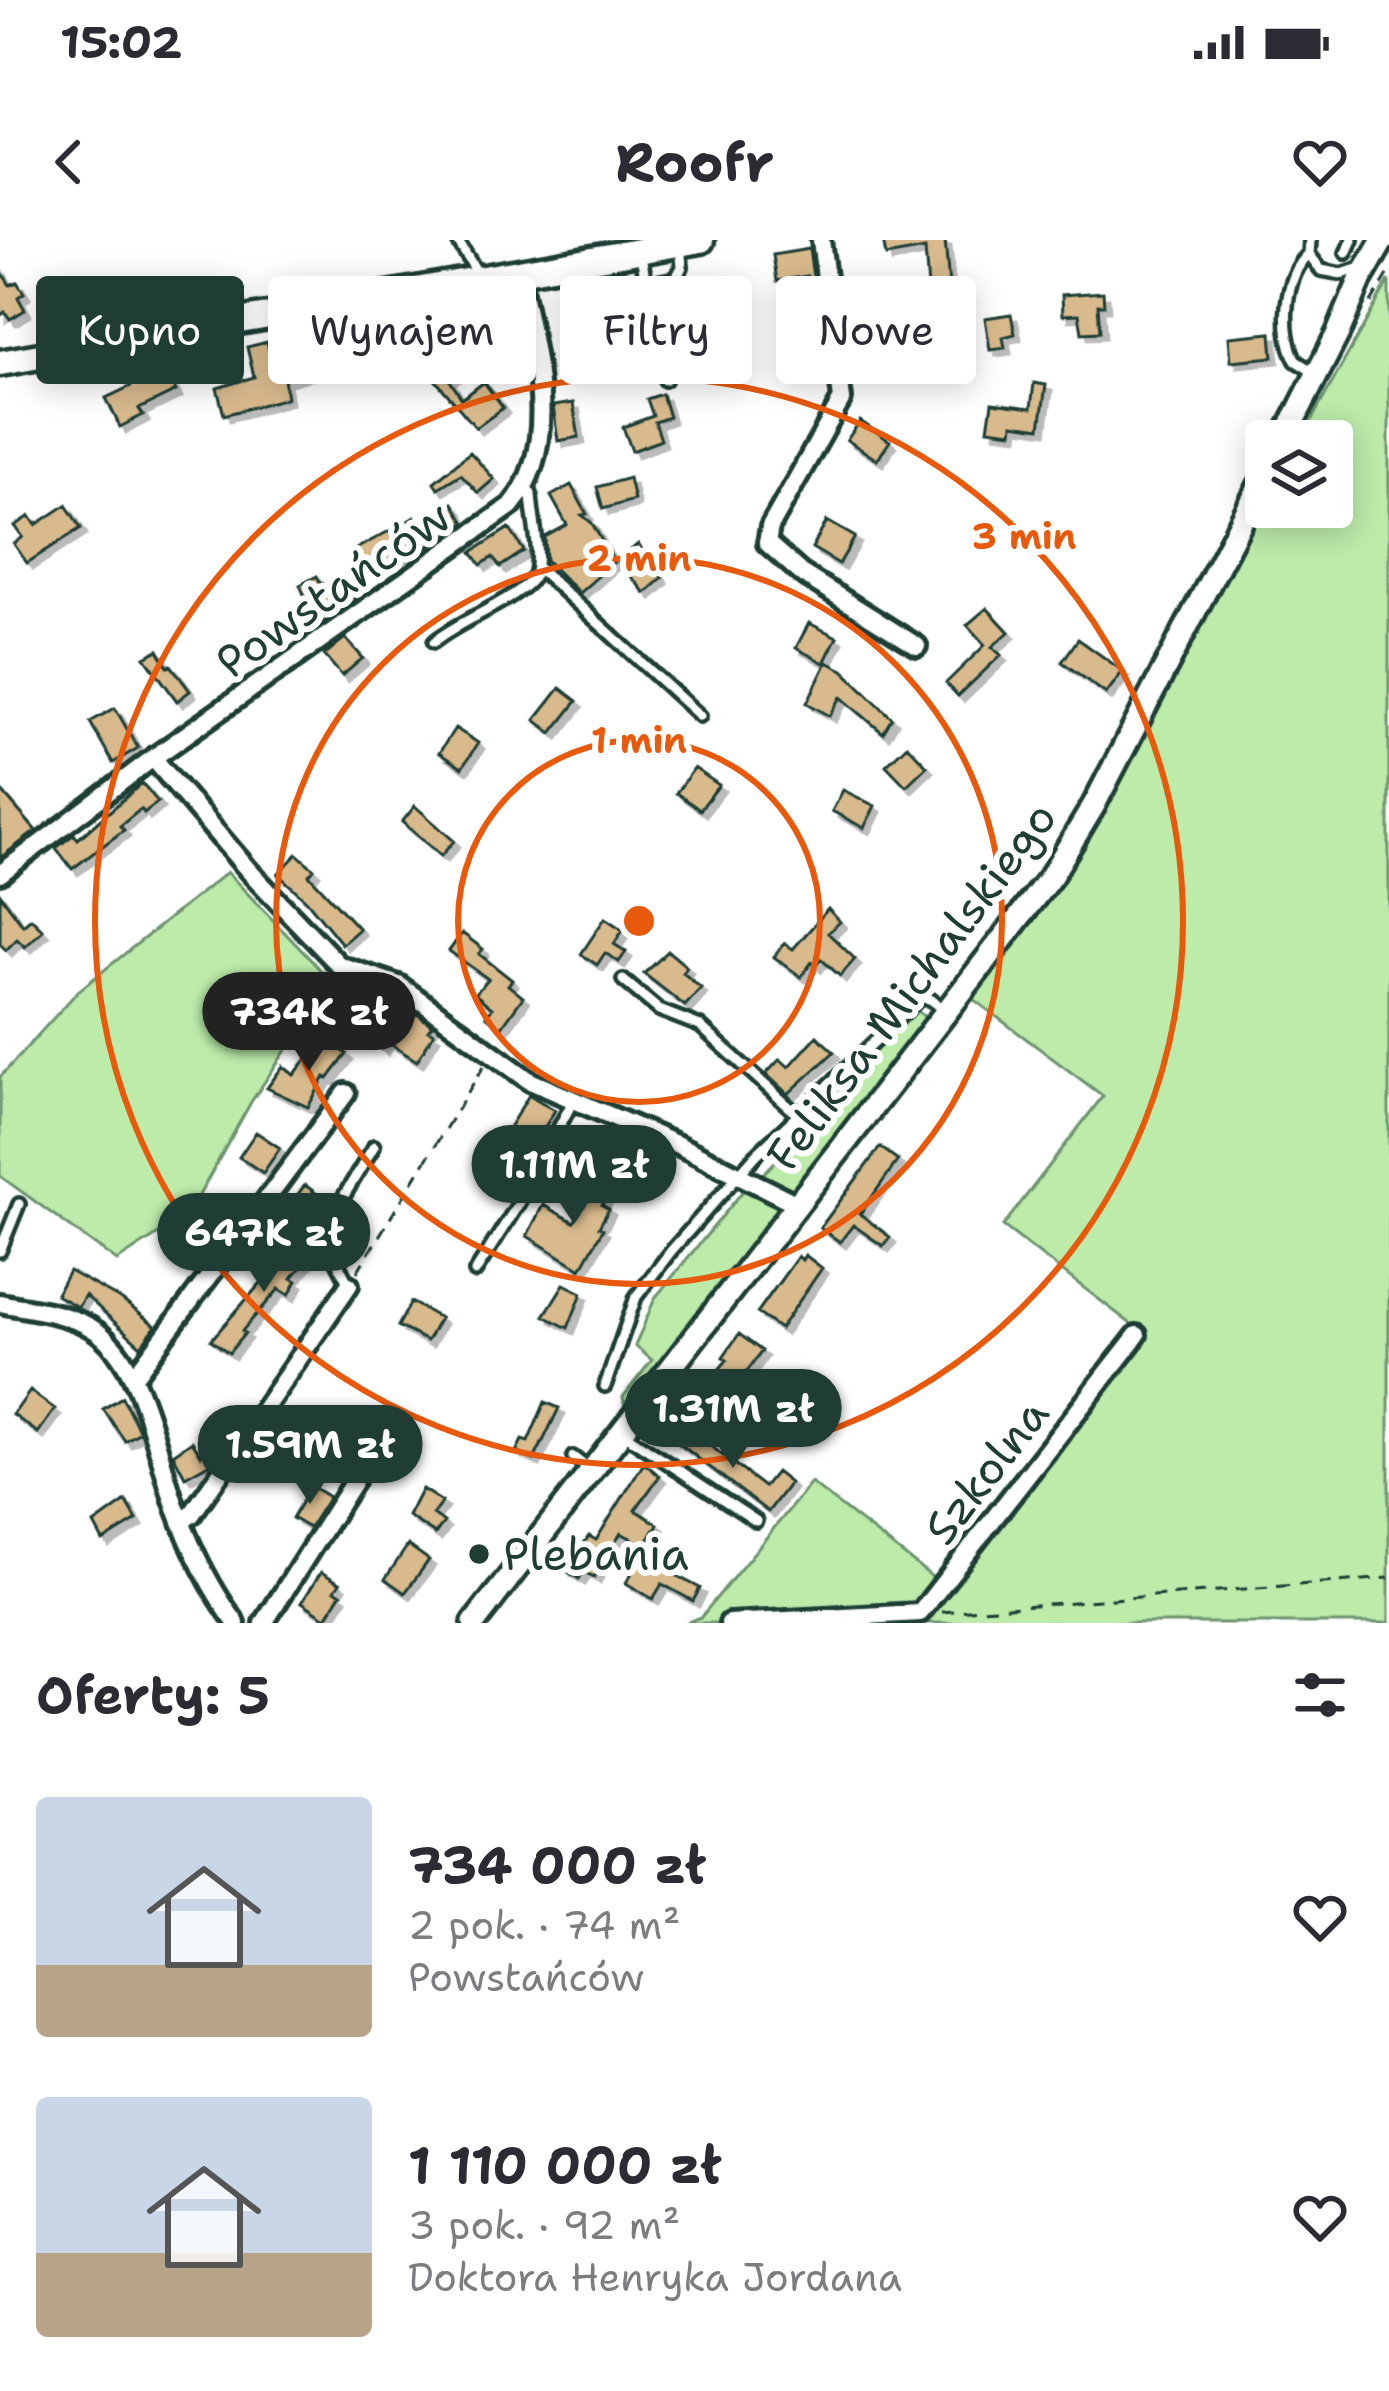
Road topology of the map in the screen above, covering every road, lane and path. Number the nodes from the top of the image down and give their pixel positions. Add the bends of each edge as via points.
1 (457, 240) edge
2 (821, 240) edge
3 (1310, 240) edge
4 (1352, 240) edge
5 (1383, 240) edge
6 (690, 242) edge
7 (640, 251) junction
8 (1346, 253) dead end
9 (1309, 254) junction
10 (1378, 261) edge
11 (519, 272) junction
12 (478, 276) edge
13 (496, 276) edge
14 (645, 276) edge
15 (677, 276) edge
16 (268, 316) edge
17 (0, 363) edge
18 (1317, 374) junction
19 (1294, 420) edge
20 (525, 485) junction
21 (1245, 514) edge
22 (537, 567) junction
23 (434, 642) dead end
24 (917, 646) dead end
25 (700, 716) dead end
26 (152, 758) junction
27 (0, 874) edge
28 (623, 980) dead end
29 (946, 1011) junction
30 (492, 1054) junction
31 (346, 1093) dead end
32 (573, 1101) junction
33 (797, 1115) junction
34 (374, 1146) dead end
35 (737, 1175) junction
36 (19, 1204) dead end
37 (797, 1204) junction
38 (0, 1251) edge
39 (475, 1272) dead end
40 (349, 1285) junction
41 (0, 1303) edge
42 (1137, 1335) dead end
43 (134, 1378) junction
44 (605, 1386) dead end
45 (621, 1432) junction
46 (354, 1481) dead end
47 (756, 1521) dead end
48 (181, 1522) junction
49 (1389, 1578) edge
50 (920, 1613) junction
51 (236, 1623) edge
52 (264, 1623) edge
53 (474, 1623) edge
54 (729, 1623) edge

1 - 12 lane
2 - 24 street via 842,399 766,543
3 - 9 lane
4 - 8 lane
5 - 10 street
6 - 7 main road
6 - 15 lane
7 - 11 main road
7 - 14 lane
9 - 10 lane via 1330,274
9 - 18 lane via 1292,274 1288,336 1296,361
10 - 18 street
11 - 13 main road
11 - 20 street via 542,391
16 - 17 main road
18 - 19 street
20 - 22 lane
20 - 26 street, Powstańców via 487,526
21 - 29 street, Feliksa Michalskiego via 1075,839
22 - 23 lane via 525,587
22 - 25 lane
26 - 27 street, Powstańców
26 - 30 street via 333,960 392,980
28 - 33 lane via 659,1010 700,1026
29 - 33 lane via 920,998
29 - 37 street, Feliksa Michalskiego
30 - 32 street
30 - 40 path
31 - 43 street
32 - 35 street
32 - 39 lane
33 - 35 lane
34 - 40 lane via 327,1224
35 - 37 street
35 - 44 lane via 638,1293
36 - 38 lane
37 - 45 street, Feliksa Michalskiego
40 - 48 street
41 - 43 street via 91,1327
42 - 50 street, Szkolna
43 - 48 street
45 - 47 lane
45 - 53 street, Feliksa Michalskiego via 582,1464
46 - 52 street
48 - 51 street
49 - 50 path
50 - 54 street

